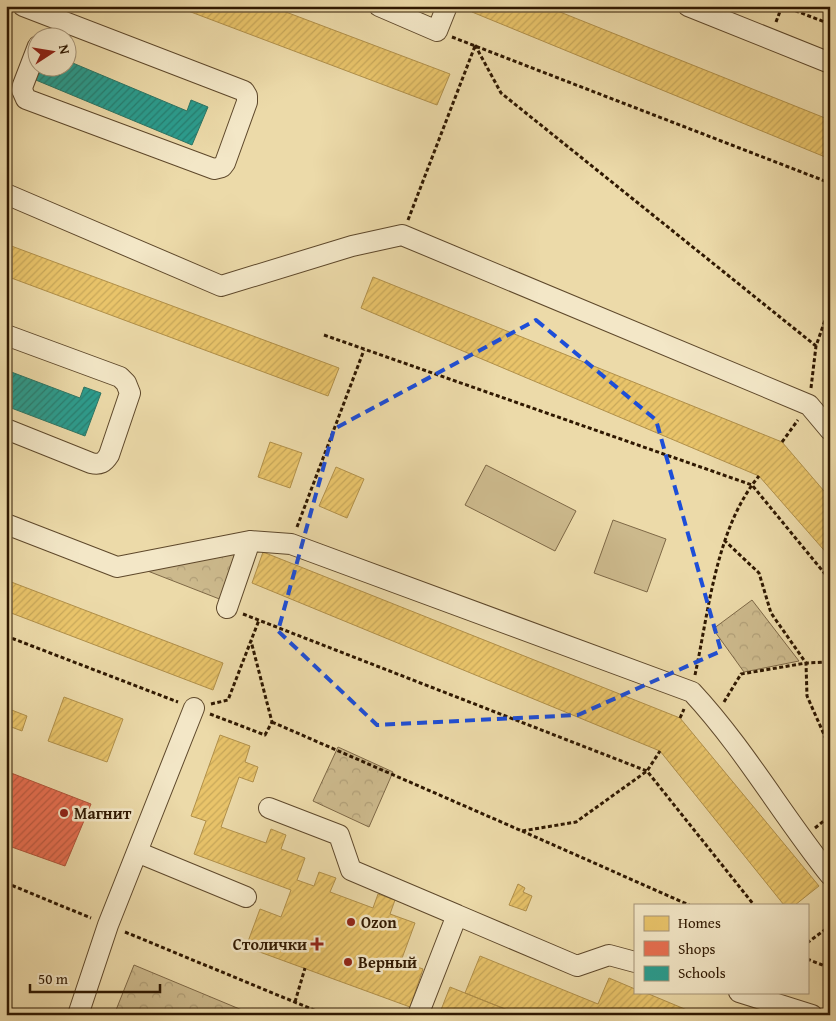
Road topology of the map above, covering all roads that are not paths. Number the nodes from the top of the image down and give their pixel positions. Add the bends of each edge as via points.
1 (23, 6) edge
2 (379, 6) edge
3 (446, 6) edge
4 (688, 6) edge
5 (48, 16) junction
6 (44, 28) edge
7 (830, 63) edge
8 (28, 72) edge
9 (6, 194) edge
10 (6, 335) edge
11 (6, 429) edge
12 (830, 430) edge
13 (6, 524) edge
14 (250, 541) junction
15 (227, 608) road end
16 (194, 708) road end
17 (269, 808) dead end
18 (136, 852) junction
19 (830, 875) edge
20 (246, 897) dead end
21 (457, 915) junction
22 (634, 962) edge
23 (745, 994) edge
24 (78, 1015) edge
25 (418, 1015) edge
26 (812, 1015) edge

1 - 5 lane
2 - 3 lane via 437,31
4 - 7 lane
5 - 6 lane
5 - 8 lane via 244,91 248,102 225,164 214,169 26,99 22,90
9 - 12 lane via 222,286 352,246 402,235 809,405
10 - 11 lane via 120,377 130,393 110,455 98,464 90,464
13 - 14 lane via 117,567
14 - 15 lane
14 - 19 lane via 291,544 692,692 714,716
16 - 18 lane
17 - 21 lane via 339,835 351,870
18 - 20 lane
18 - 24 lane
21 - 22 lane via 577,966 609,955
21 - 25 lane
23 - 26 lane

